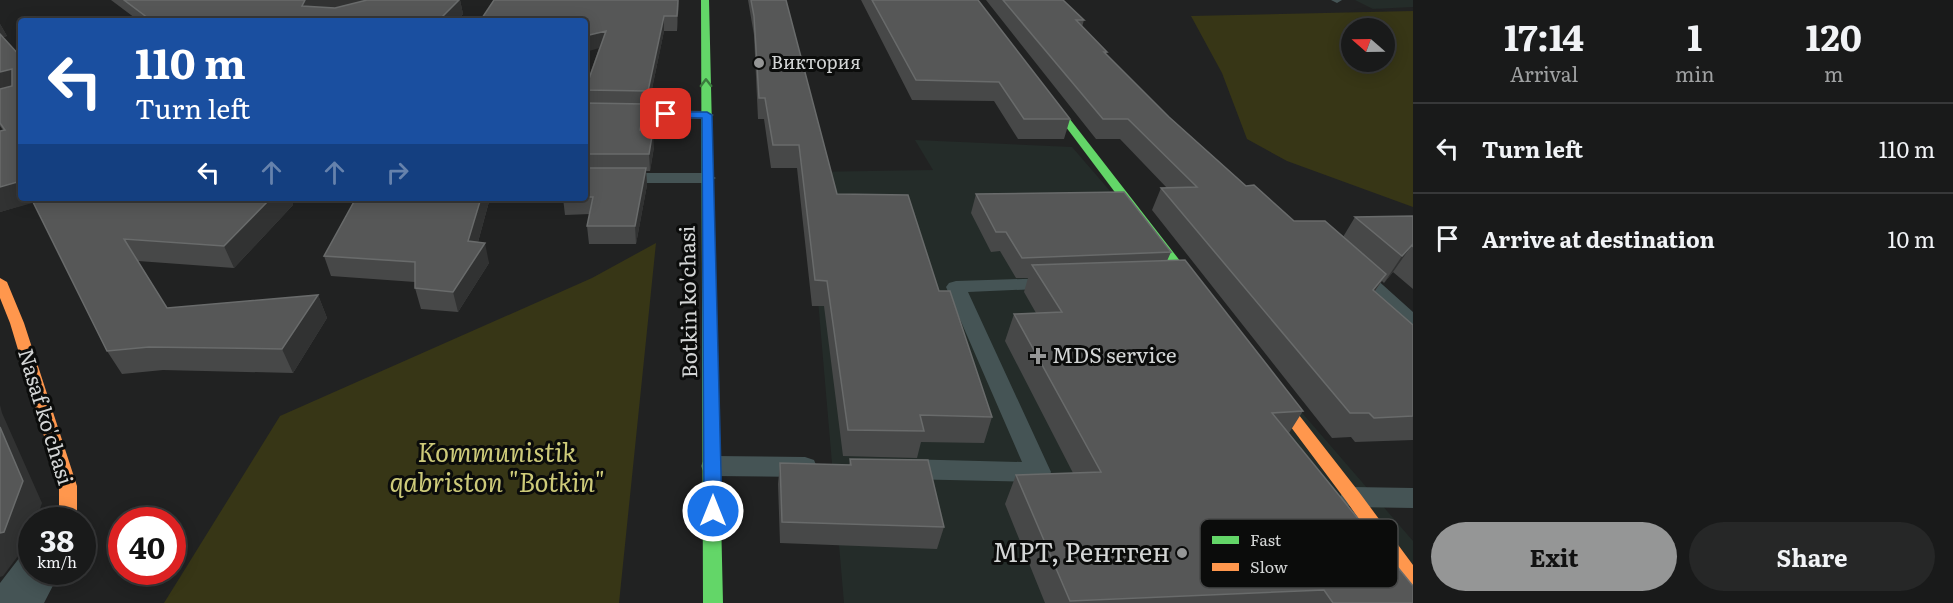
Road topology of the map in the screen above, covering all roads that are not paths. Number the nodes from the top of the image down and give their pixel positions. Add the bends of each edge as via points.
1 (705, 0) edge
2 (1031, 75) edge
3 (588, 113) edge
4 (707, 115) junction
5 (588, 178) edge
6 (708, 178) junction
7 (1343, 259) edge
8 (1187, 280) junction
9 (1164, 281) edge
10 (0, 282) edge
11 (1071, 284) edge
12 (1209, 308) edge
13 (1413, 323) edge
14 (1259, 374) edge
15 (713, 466) junction
16 (829, 468) edge
17 (888, 469) edge
18 (1353, 497) junction
19 (1413, 498) edge
20 (68, 507) edge
21 (1369, 519) edge
22 (1398, 560) edge
23 (1413, 581) edge
24 (29, 585) edge
25 (12, 603) edge
26 (713, 603) edge

4 -> 1 street, Botkin ko'chasi
2 - 8 street
3 - 4 lane
4 - 6 street, Botkin ko'chasi
5 - 6 lane
6 - 15 street, Botkin ko'chasi
7 - 13 lane
8 - 9 lane
8 - 12 street
10 - 20 street, Nasaf ko'chasi via 17,323 68,486
11 - 17 lane via 956,287 1039,472
14 - 18 street
15 - 16 lane
15 - 26 street, Botkin ko'chasi
18 - 19 lane
18 - 21 street
22 - 23 street
24 - 25 street

